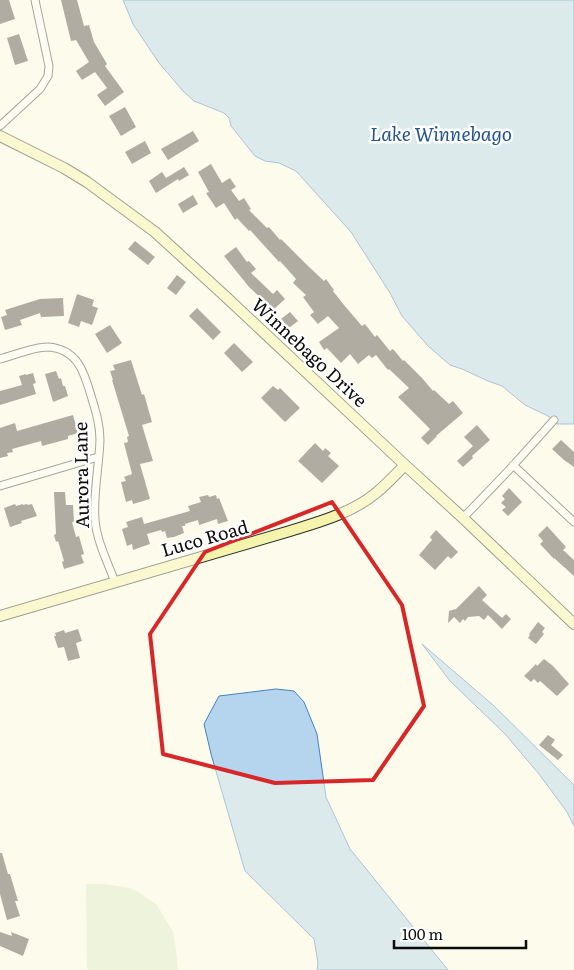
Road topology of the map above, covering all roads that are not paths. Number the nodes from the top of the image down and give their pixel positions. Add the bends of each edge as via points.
1 (35, 0) edge
2 (0, 126) edge
3 (0, 136) edge
4 (0, 359) edge
5 (554, 420) dead end
6 (98, 457) junction
7 (513, 465) junction
8 (404, 466) junction
9 (0, 486) edge
10 (463, 518) junction
11 (574, 522) edge
12 (115, 582) junction
13 (0, 616) edge
14 (574, 624) edge

1 - 2 street via 49,66 48,76 40,89
3 - 8 main road, Winnebago Drive via 87,182 156,232
4 - 6 street, Aurora Lane via 48,347 64,351 76,360 84,374 97,418
5 - 7 street
6 - 9 street
6 - 12 street, Aurora Lane via 97,535
7 - 10 street
7 - 11 street
8 - 10 main road, Winnebago Drive
8 - 12 main road, Luco Road via 361,504 333,517
10 - 14 main road, Winnebago Drive
12 - 13 main road, Luco Road

